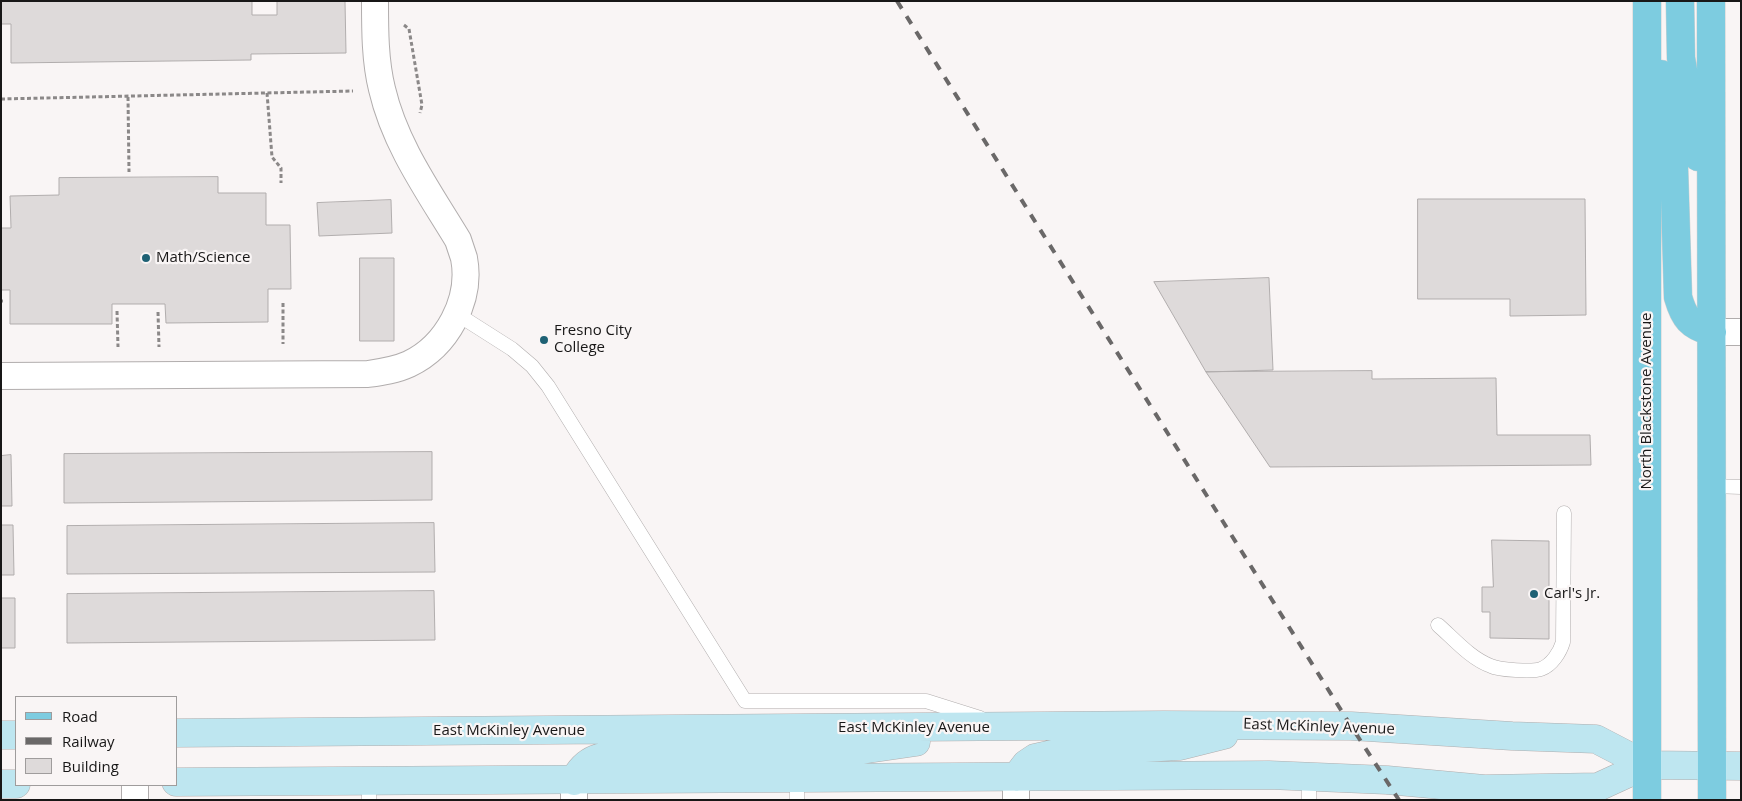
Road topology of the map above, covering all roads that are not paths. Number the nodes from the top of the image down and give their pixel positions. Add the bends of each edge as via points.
1 (375, 1) edge
2 (1648, 1) edge
3 (1680, 1) edge
4 (1711, 1) edge
5 (1711, 232) junction
6 (457, 314) junction
7 (1712, 332) junction
8 (1741, 332) edge
9 (1, 376) edge
10 (1712, 486) junction
11 (1741, 487) edge
12 (1564, 513) dead end
13 (1438, 625) dead end
14 (1261, 725) junction
15 (1009, 727) junction
16 (178, 733) edge
17 (1, 735) edge
18 (15, 735) edge
19 (1646, 764) junction
20 (1712, 766) junction
21 (1741, 766) edge
22 (178, 782) edge
23 (1, 784) edge
24 (15, 784) edge
25 (135, 786) edge
26 (1016, 788) edge
27 (1309, 788) edge
28 (797, 789) edge
29 (574, 790) edge
30 (369, 791) edge
31 (135, 800) edge
32 (1647, 800) edge
33 (1712, 800) edge

1 - 6 street via 378,67 398,139 458,240 464,258 463,296
2 - 7 main road via 1674,167 1678,297 1688,321
2 - 19 main road, North Blackstone Avenue
3 - 5 main road via 1681,58
4 - 5 main road
5 - 7 main road
6 - 9 street via 433,348 420,358 396,369 375,373
6 - 15 lane via 512,349 548,386 745,701 926,701
7 - 8 street
7 - 10 main road
10 - 11 lane
10 - 20 main road
12 - 13 lane via 1563,642 1549,663 1541,669 1505,670 1490,666 1474,657
14 - 15 main road, East McKinley Avenue
14 - 19 main road, East McKinley Avenue via 1350,726 1596,739
14 - 26 main road via 1180,746 1062,752 1034,758 1026,764
15 - 16 main road, East McKinley Avenue
15 - 29 main road via 847,752 606,756 579,769
17 - 18 main road
19 - 20 main road, East McKinley Avenue
19 - 27 main road, East McKinley Avenue via 1598,787 1484,789 1387,780
19 - 32 main road, North Blackstone Avenue
20 - 21 main road, East McKinley Avenue
20 - 33 main road
22 - 30 main road, East McKinley Avenue
23 - 24 main road
25 - 31 street
26 - 27 main road, East McKinley Avenue via 1269,775
26 - 28 main road, East McKinley Avenue
28 - 29 main road, East McKinley Avenue
29 - 30 main road, East McKinley Avenue

